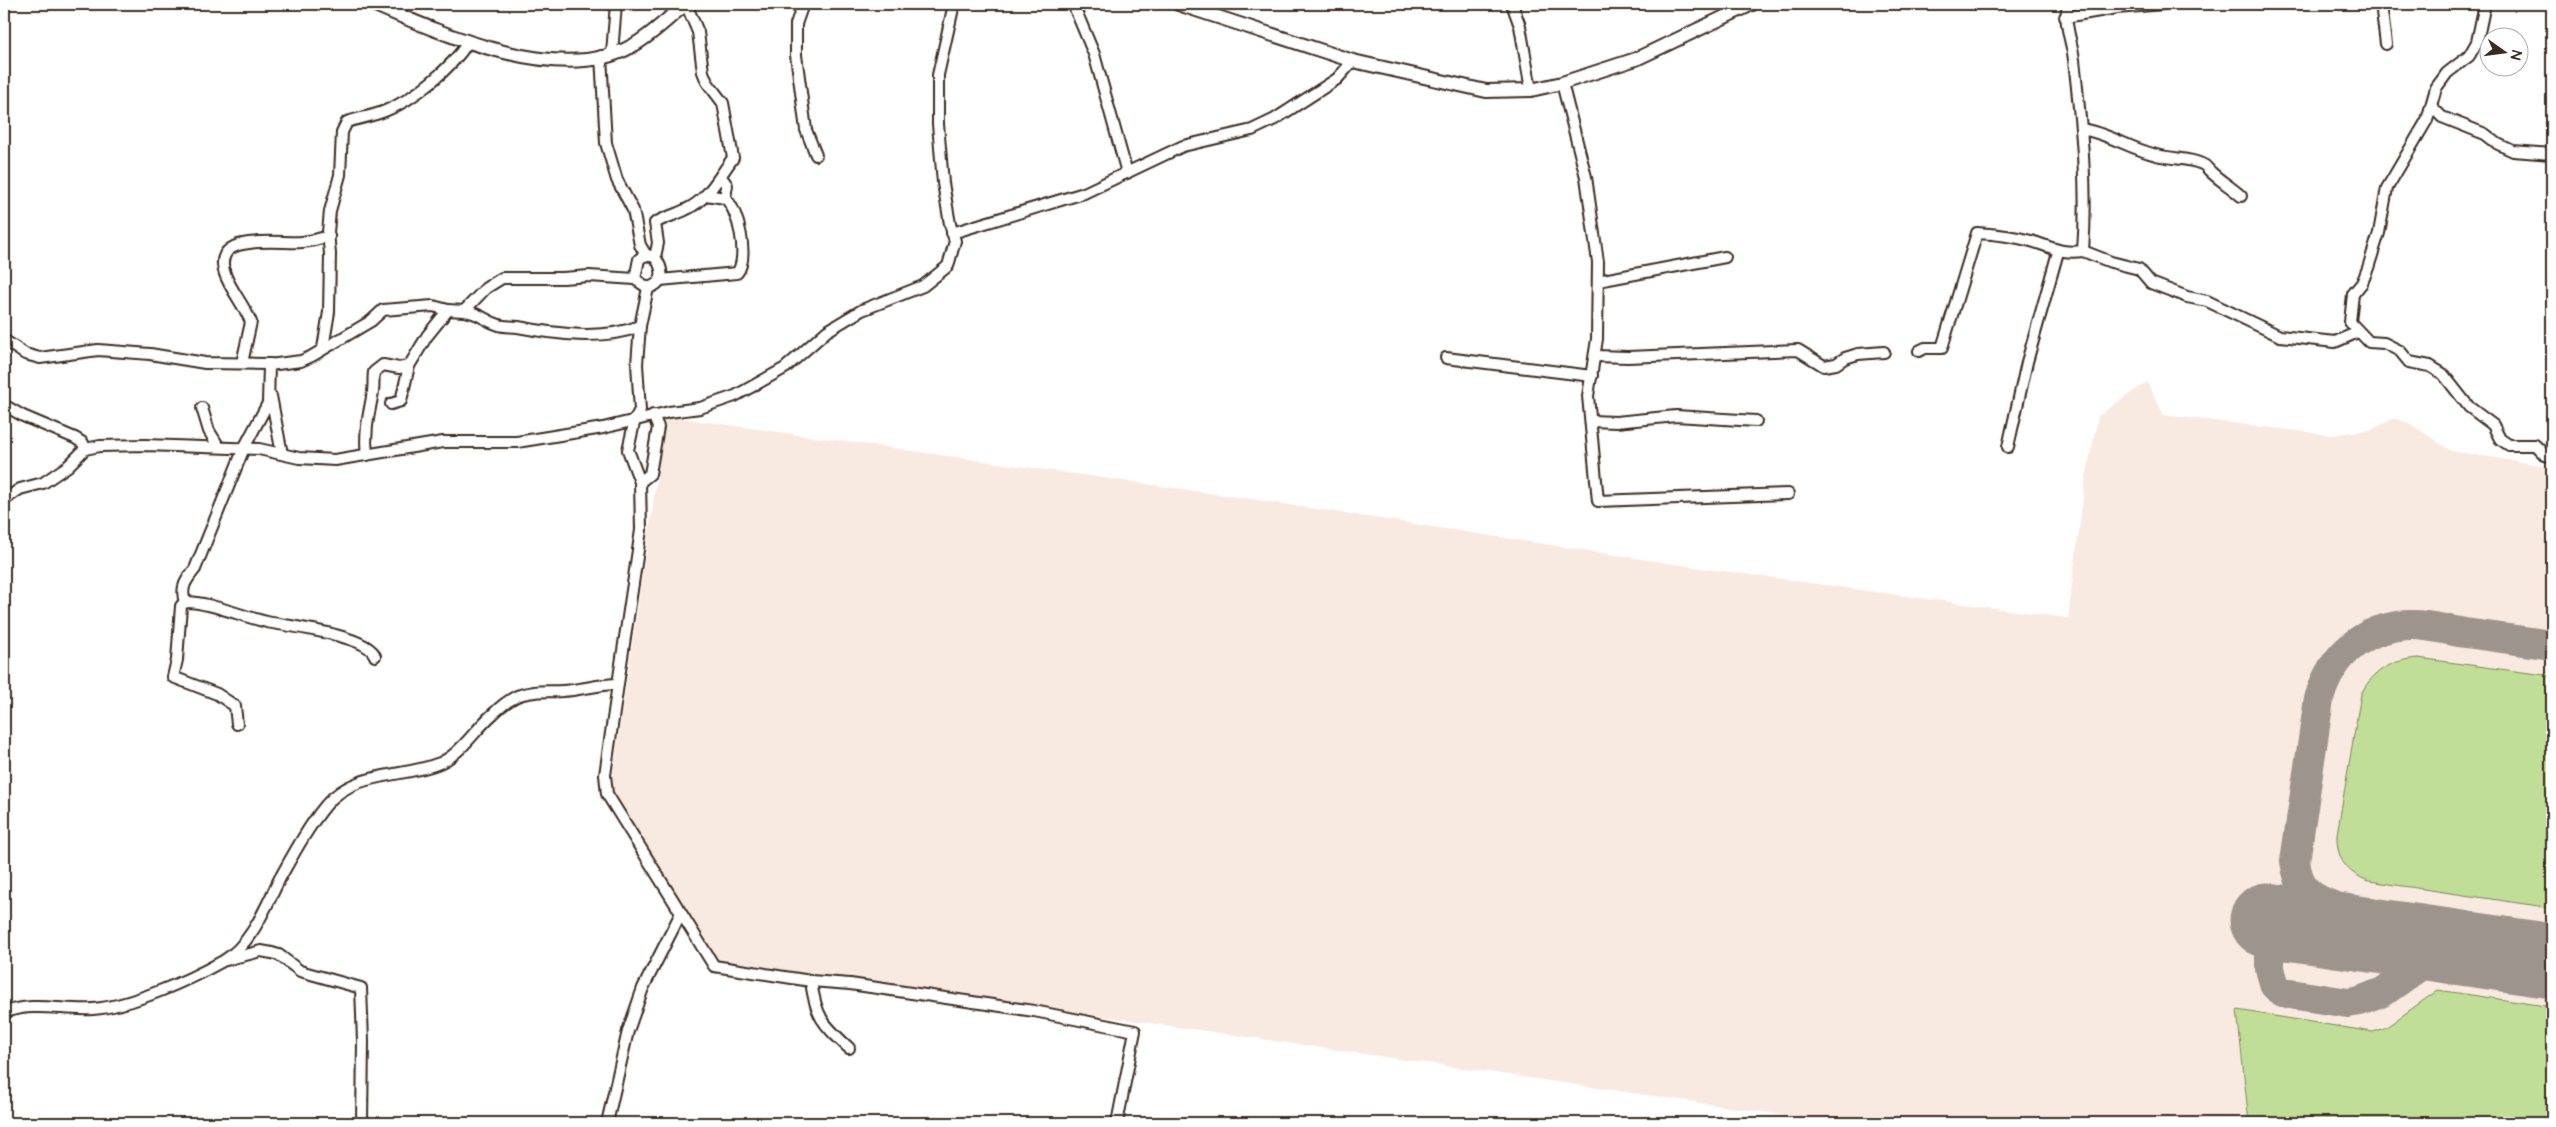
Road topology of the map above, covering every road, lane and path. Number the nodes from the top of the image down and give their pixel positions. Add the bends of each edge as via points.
1 (373, 4) edge
2 (616, 4) edge
3 (686, 4) edge
4 (803, 4) edge
5 (954, 4) edge
6 (1073, 4) edge
7 (1178, 4) edge
8 (1512, 4) edge
9 (1752, 4) edge
10 (2068, 4) edge
11 (2163, 4) edge
12 (2381, 4) edge
13 (2485, 4) edge
14 (1730, 9) edge
15 (2064, 17) junction
16 (468, 42) junction
17 (2386, 44) dead end
18 (606, 55) junction
19 (1353, 61) junction
20 (1562, 83) junction
21 (1531, 90) junction
22 (2431, 106) junction
23 (2081, 129) junction
24 (2552, 154) edge
25 (816, 155) dead end
26 (1127, 173) junction
27 (721, 177) junction
28 (706, 195) junction
29 (2241, 196) dead end
30 (725, 198) junction
31 (952, 233) junction
32 (329, 236) junction
33 (2083, 251) junction
34 (2058, 252) junction
35 (651, 256) junction
36 (1725, 257) dead end
37 (635, 279) junction
38 (660, 280) junction
39 (1598, 281) junction
40 (648, 288) junction
41 (448, 310) junction
42 (464, 311) junction
43 (640, 326) junction
44 (2358, 332) junction
45 (4, 340) edge
46 (324, 348) junction
47 (1919, 351) dead end
48 (1884, 352) dead end
49 (1595, 356) junction
50 (1446, 358) dead end
51 (242, 363) junction
52 (271, 364) junction
53 (409, 366) junction
54 (1592, 376) junction
55 (269, 390) junction
56 (391, 404) dead end
57 (4, 405) edge
58 (202, 408) dead end
59 (654, 415) junction
60 (635, 419) junction
61 (1591, 421) junction
62 (1756, 421) dead end
63 (219, 447) junction
64 (2008, 447) dead end
65 (244, 448) junction
66 (85, 449) junction
67 (282, 454) junction
68 (367, 455) junction
69 (2552, 457) edge
70 (640, 482) junction
71 (1788, 494) dead end
72 (4, 500) edge
73 (185, 602) junction
74 (375, 656) dead end
75 (618, 684) junction
76 (238, 724) dead end
77 (681, 913) junction
78 (225, 960) junction
79 (810, 981) junction
80 (4, 1013) edge
81 (849, 1048) dead end
82 (362, 1123) edge
83 (607, 1123) edge
84 (1117, 1123) edge

1 - 16 street
2 - 18 street
3 - 18 street via 632,47
3 - 27 street via 700,40 705,77 723,103 728,125 733,158
4 - 25 street via 796,24 796,55 806,130
5 - 31 street via 938,75 943,183
6 - 26 street via 1094,54
7 - 19 street
8 - 21 street via 1520,26
9 - 14 street
10 - 15 street
11 - 15 street
12 - 17 street
13 - 22 street via 2477,42 2469,56 2447,73 2436,88
14 - 20 street via 1636,59
15 - 23 street via 2074,58
16 - 18 street via 527,58 573,60
16 - 32 street via 454,61 405,100 384,112 347,122 342,132 340,175 330,211
18 - 35 street via 606,143 617,180 633,210 640,245
19 - 21 street via 1486,91
19 - 26 street via 1337,79 1252,130 1183,146
20 - 21 street
20 - 39 street via 1586,177
22 - 24 street via 2442,117 2485,134 2513,151
22 - 44 street via 2421,132 2387,188 2379,233 2368,268 2353,294 2350,322
23 - 29 street via 2153,154 2205,165
23 - 33 street via 2086,212
26 - 31 street via 1084,193
27 - 28 street
27 - 30 street via 727,185
28 - 30 street
28 - 35 street via 684,211 656,223 658,243
30 - 38 street via 734,210 742,241 737,273
31 - 59 street via 955,242 948,266 923,286 862,310 827,331 785,368 735,396 700,408
32 - 46 street via 329,312
32 - 51 street via 302,242 248,241 227,252 222,263 225,276 251,322
33 - 34 street
33 - 44 street via 2139,269 2151,283 2207,301 2280,336 2335,342
34 - 47 street via 2002,234 1978,234 1942,348
34 - 64 street via 2027,362
35 - 37 street via 639,259
35 - 38 street via 661,266
36 - 39 street
37 - 40 street
37 - 42 street via 589,276 502,278 486,288
38 - 40 street
39 - 49 street
40 - 43 street
41 - 42 street
41 - 46 street via 433,306 383,310 371,321
41 - 53 street
42 - 43 street via 478,312 487,321 502,326 551,334 608,334
43 - 60 street via 637,364 640,410
44 - 69 street via 2369,342 2384,343 2400,351 2408,362 2430,366 2443,374 2461,398 2493,425 2504,442 2509,445 2534,444
45 - 51 street via 25,354 40,358 98,350 205,363
46 - 52 street via 301,360
48 - 49 street via 1858,354 1824,366 1798,350
49 - 54 street
50 - 54 street
51 - 52 street
52 - 55 street
53 - 56 street via 402,400
53 - 68 street via 383,365 374,372 374,390 364,439
54 - 61 street via 1588,396
55 - 65 street via 268,403
55 - 67 street
57 - 66 street via 75,438 83,443
58 - 63 street via 209,431
59 - 60 street
59 - 70 street via 658,427 650,474
60 - 68 street via 603,428 517,442 443,442
60 - 70 street via 628,450
61 - 62 street via 1676,416
61 - 71 street via 1598,501
63 - 65 street
63 - 66 street via 145,444
65 - 67 street
65 - 73 street via 195,569 185,581 182,595
66 - 72 street via 68,466 43,483 20,489
67 - 68 street via 335,460
70 - 75 street via 640,530
73 - 74 street via 269,622 315,629 368,647
73 - 76 street via 181,606 173,677 226,699 235,706
75 - 77 street via 605,775 607,794
75 - 78 street via 518,696 493,713 460,748 438,764 383,775 351,785 337,794 326,804 305,836 247,938
77 - 79 street via 714,966
77 - 83 street via 643,988
78 - 80 street via 116,1006 14,1009
78 - 82 street via 261,951 272,953 300,971 361,988
79 - 81 street via 820,1019
79 - 84 street via 1034,1011 1135,1031

